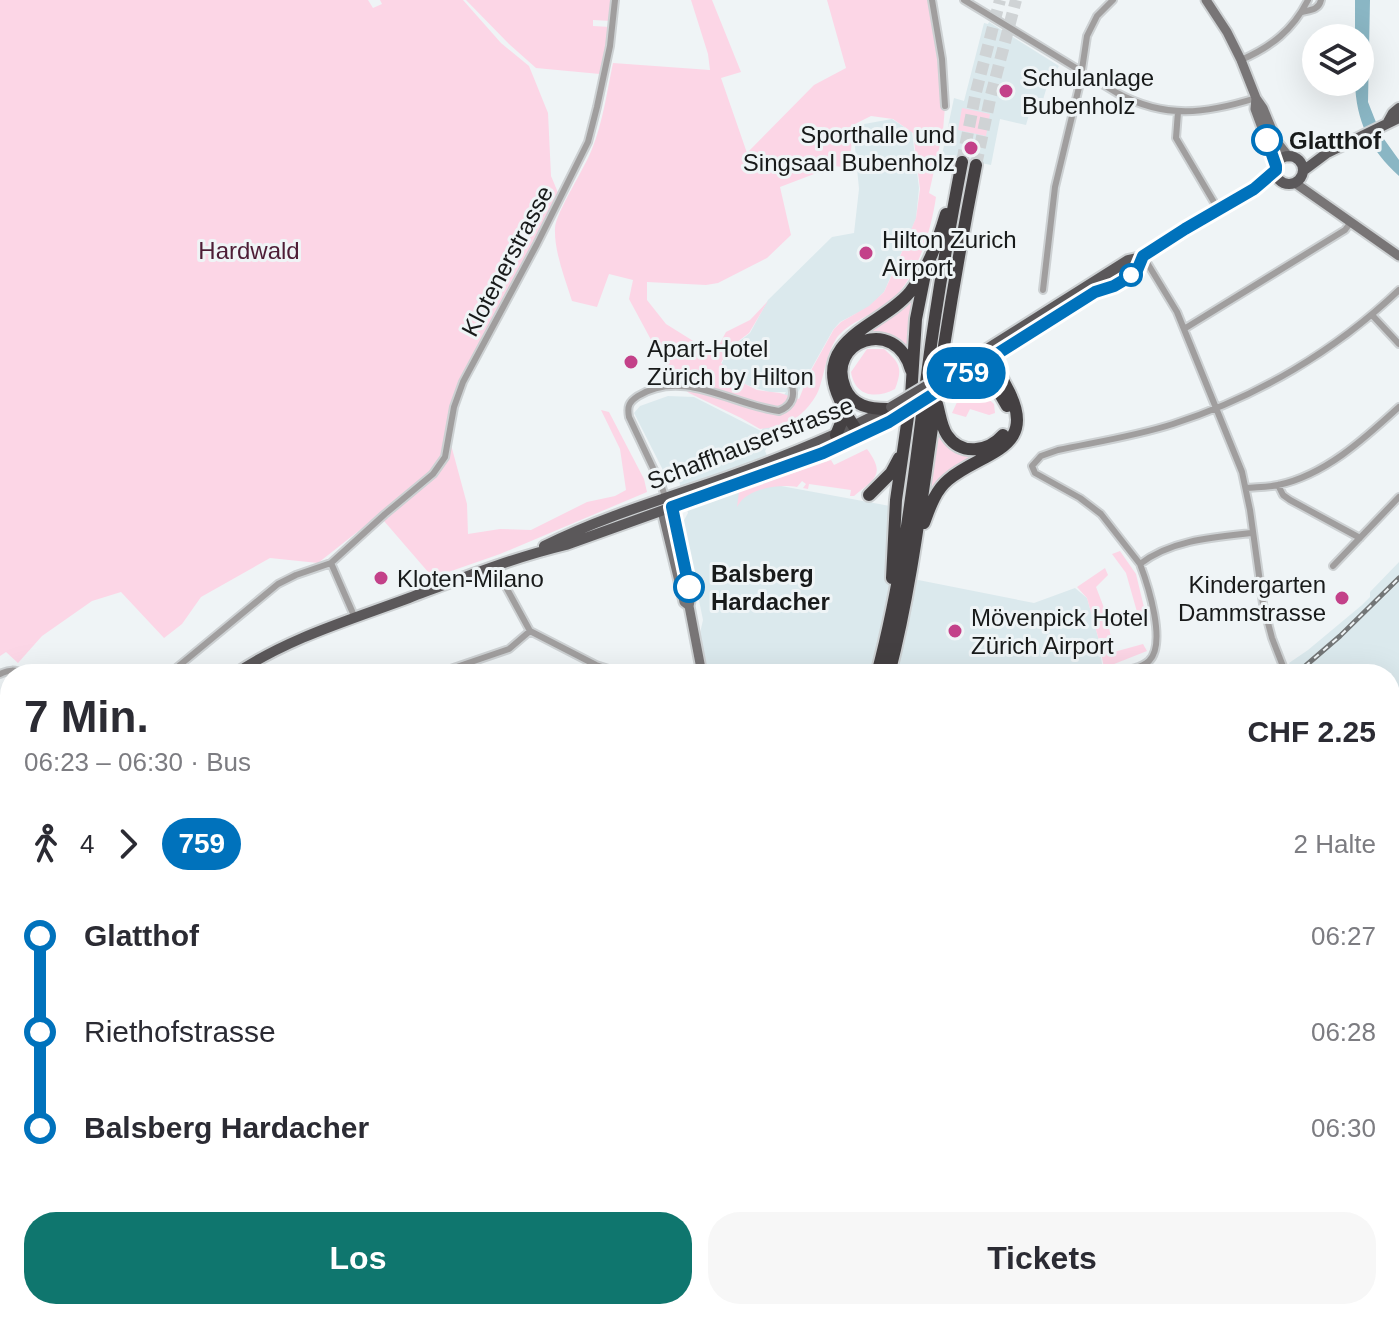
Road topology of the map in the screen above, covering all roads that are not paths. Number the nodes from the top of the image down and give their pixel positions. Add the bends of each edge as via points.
1 (615, 0) edge
2 (932, 0) edge
3 (964, 0) edge
4 (1113, 0) edge
5 (1206, 0) edge
6 (1308, 0) edge
7 (1321, 0) edge
8 (1302, 12) junction
9 (1241, 60) junction
10 (1082, 71) junction
11 (1256, 98) junction
12 (945, 106) dead end
13 (1399, 108) edge
14 (1178, 112) junction
15 (1399, 118) edge
16 (1386, 123) junction
17 (1327, 153) junction
18 (1292, 158) junction
19 (976, 165) tunnel mouth
20 (1276, 168) junction
21 (1300, 177) junction
22 (1282, 182) junction
23 (1254, 189) junction
24 (1218, 209) junction
25 (1351, 222) junction
26 (1143, 256) junction
27 (1399, 256) edge
28 (927, 264) junction
29 (1043, 290) dead end
30 (1399, 290) edge
31 (1372, 315) junction
32 (1184, 329) junction
33 (1399, 344) edge
34 (984, 358) junction
35 (962, 372) junction
36 (912, 375) junction
37 (994, 382) junction
38 (791, 383) dead end
39 (848, 396) junction
40 (936, 400) junction
41 (1399, 407) edge
42 (1215, 408) junction
43 (845, 413) junction
44 (889, 413) junction
45 (858, 429) junction
46 (836, 435) junction
47 (905, 444) junction
48 (1278, 485) junction
49 (1246, 488) junction
50 (1399, 497) edge
51 (896, 500) junction
52 (666, 505) junction
53 (1252, 533) junction
54 (1360, 538) junction
55 (916, 542) junction
56 (331, 563) junction
57 (1140, 564) junction
58 (494, 565) junction
59 (1333, 566) dead end
60 (355, 618) junction
61 (530, 631) junction
62 (888, 632) junction
63 (181, 664) edge
64 (252, 664) edge
65 (465, 664) edge
66 (594, 664) edge
67 (700, 664) edge
68 (880, 664) edge
69 (891, 664) edge
70 (1144, 664) edge
71 (1282, 664) edge

1 - 56 street, Klotenerstrasse via 588,142 463,382 442,462
2 - 12 street
3 - 10 street
4 - 10 street via 1091,26
5 - 9 main road
6 - 8 street
7 - 8 street via 1315,9
8 - 9 street via 1281,37
9 - 11 main road
10 - 14 street via 1129,100
10 - 29 street via 1055,187
11 - 14 street
11 - 18 main road via 1279,147
11 - 20 main road
13 - 16 main road, Schaffhauserstrasse
14 - 24 street via 1176,138
15 - 16 main road, Schaffhauserstrasse
16 - 17 main road, Schaffhauserstrasse
17 - 18 main road, Schaffhauserstrasse
17 - 21 main road, Schaffhauserstrasse
18 - 20 main road, Schaffhauserstrasse via 1282,158
18 - 21 main road via 1301,164
19 - 40 highway
20 - 22 main road
20 - 23 main road, Schaffhauserstrasse
21 - 22 main road, Schaffhauserstrasse
21 - 25 main road
22 - 23 main road, Schaffhauserstrasse
23 - 24 main road, Schaffhauserstrasse
24 - 26 main road, Schaffhauserstrasse
25 - 27 main road
25 - 32 street
26 - 32 street
26 - 34 main road, Schaffhauserstrasse via 1128,260
28 - 36 highway
28 - 43 highway via 903,299 854,334 837,354 834,383
28 - 62 highway via 962,162
30 - 31 street
31 - 33 street
31 - 42 street via 1317,356
32 - 42 street
34 - 35 main road, Schaffhauserstrasse
34 - 37 highway
34 - 55 highway via 1016,406 1014,432 998,451 943,485
35 - 37 highway
35 - 44 main road, Schaffhauserstrasse, bridge
36 - 39 highway via 900,348 883,339 868,339 844,360
36 - 47 highway
37 - 40 highway via 1009,420 1002,437 987,447 970,449 952,440
38 - 52 street via 792,401 779,411 692,387 661,387 630,401 629,417
39 - 44 highway
39 - 45 highway
40 - 55 highway
41 - 48 street via 1330,464
42 - 49 street
42 - 57 street via 1172,425 1058,450 1033,464 1035,473 1101,514
43 - 45 highway
43 - 46 highway
44 - 45 main road, Schaffhauserstrasse
45 - 46 main road, Schaffhauserstrasse
45 - 52 main road, Schaffhauserstrasse via 823,453
46 - 52 main road, Schaffhauserstrasse
47 - 51 highway
47 - 51 highway via 891,473 869,495 882,491
48 - 49 street
48 - 54 street via 1290,500
49 - 53 street
50 - 54 street
51 - 62 highway
52 - 58 main road, Schaffhauserstrasse via 573,531
52 - 67 main road via 691,596
53 - 57 street via 1175,546
53 - 71 street via 1263,604
54 - 59 street
55 - 69 highway
56 - 60 street
56 - 63 street via 278,584
57 - 70 street via 1157,645
58 - 60 main road, Schaffhauserstrasse
58 - 61 street
60 - 64 main road, Schaffhauserstrasse
61 - 65 street via 509,649
61 - 66 street
62 - 68 highway

